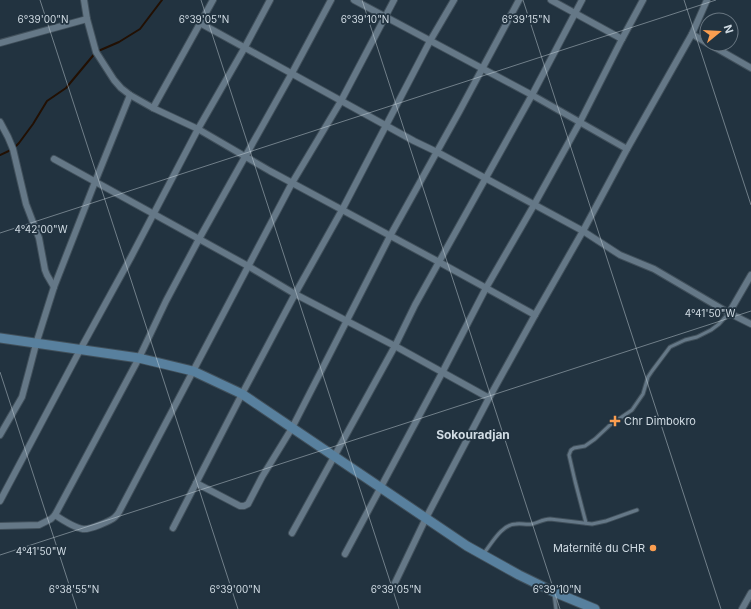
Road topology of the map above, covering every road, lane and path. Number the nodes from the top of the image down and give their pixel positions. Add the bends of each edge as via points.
1 (84, 0) edge
2 (213, 0) edge
3 (270, 0) edge
4 (331, 0) edge
5 (354, 0) edge
6 (394, 0) edge
7 (454, 0) edge
8 (519, 0) edge
9 (551, 0) edge
10 (582, 0) edge
11 (643, 0) edge
12 (707, 0) edge
13 (575, 13) junction
14 (385, 17) junction
15 (87, 19) junction
16 (200, 23) junction
17 (692, 34) junction
18 (699, 38) edge
19 (622, 39) junction
20 (430, 41) junction
21 (0, 43) edge
22 (245, 47) junction
23 (722, 52) edge
24 (751, 68) edge
25 (482, 69) junction
26 (292, 73) junction
27 (130, 95) junction
28 (532, 95) junction
29 (341, 101) junction
30 (153, 108) junction
31 (0, 122) edge
32 (580, 122) junction
33 (386, 125) junction
34 (198, 129) junction
35 (628, 149) junction
36 (437, 152) junction
37 (245, 157) junction
38 (54, 159) dead end
39 (486, 179) junction
40 (95, 182) junction
41 (292, 183) junction
42 (534, 205) junction
43 (342, 210) junction
44 (154, 214) junction
45 (583, 231) junction
46 (390, 236) junction
47 (199, 239) junction
48 (439, 262) junction
49 (248, 266) junction
50 (751, 275) edge
51 (54, 287) junction
52 (486, 288) junction
53 (295, 294) junction
54 (729, 313) junction
55 (535, 315) junction
56 (346, 320) junction
57 (751, 324) edge
58 (0, 338) edge
59 (36, 344) junction
60 (395, 346) junction
61 (80, 350) junction
62 (139, 358) junction
63 (193, 371) junction
64 (442, 373) junction
65 (242, 394) junction
66 (489, 398) junction
67 (292, 428) junction
68 (0, 435) edge
69 (334, 457) junction
70 (196, 483) junction
71 (381, 488) junction
72 (0, 501) edge
73 (637, 510) dead end
74 (55, 515) junction
75 (426, 518) junction
76 (586, 523) junction
77 (0, 526) edge
78 (173, 528) dead end
79 (292, 533) dead end
80 (345, 554) dead end
81 (483, 555) junction
82 (393, 587) dead end
83 (554, 592) junction
84 (751, 593) edge
85 (556, 609) edge
86 (596, 609) edge
87 (742, 609) edge

1 - 15 street
2 - 16 street
3 - 22 street
4 - 26 street
5 - 14 street
6 - 14 street
7 - 20 street
8 - 25 street
9 - 13 street
10 - 13 street
11 - 19 street
12 - 17 street
13 - 19 street
13 - 28 street
14 - 20 street
14 - 29 street
15 - 21 street
15 - 27 street via 99,57 114,80
16 - 22 street
16 - 30 street
17 - 18 street
17 - 35 street
19 - 32 street
20 - 25 street
20 - 33 street
22 - 26 street
22 - 34 street
23 - 24 street
25 - 28 street
25 - 36 street
26 - 29 street
26 - 37 street
27 - 30 street
27 - 40 street
28 - 32 street
28 - 39 street
29 - 33 street
29 - 41 street
30 - 34 street
31 - 51 street via 13,149 47,275
32 - 35 street
32 - 42 street
33 - 36 street
33 - 43 street
34 - 37 street
34 - 44 street
35 - 45 street
36 - 39 street
36 - 46 street
37 - 41 street
37 - 47 street
38 - 40 street
39 - 42 street
39 - 48 street
40 - 44 street
40 - 51 street
41 - 43 street
41 - 49 street
42 - 45 street
42 - 52 street
43 - 46 street
43 - 53 street
44 - 47 street
44 - 61 street
45 - 54 street via 620,255 654,269
45 - 55 street
46 - 48 street
46 - 56 street
47 - 49 street
47 - 62 street
48 - 52 street
48 - 60 street
49 - 53 street
49 - 63 street
50 - 54 street
51 - 59 street
52 - 55 street
52 - 64 street
53 - 56 street
53 - 65 street
54 - 57 street
54 - 76 lane via 711,330 670,347 648,377 643,394 632,410 585,446 571,450 569,455
55 - 66 street
56 - 60 street
56 - 67 street
58 - 59 main road
59 - 61 main road
59 - 68 street via 22,398
60 - 64 street
60 - 69 street
61 - 62 main road
61 - 72 street
62 - 63 main road
62 - 74 street
63 - 65 main road
63 - 74 street via 116,516 85,529
64 - 66 street
64 - 71 street
65 - 67 main road
65 - 70 street
66 - 75 street
67 - 69 main road
67 - 70 street via 248,504 240,506
69 - 71 main road
69 - 79 street
70 - 78 street
71 - 75 main road
71 - 80 street
73 - 76 lane via 598,524
74 - 77 street via 51,520 39,525
75 - 81 main road
75 - 82 street
76 - 81 lane via 546,519 537,523 508,525
81 - 83 main road
83 - 85 lane
83 - 86 main road
84 - 87 street

